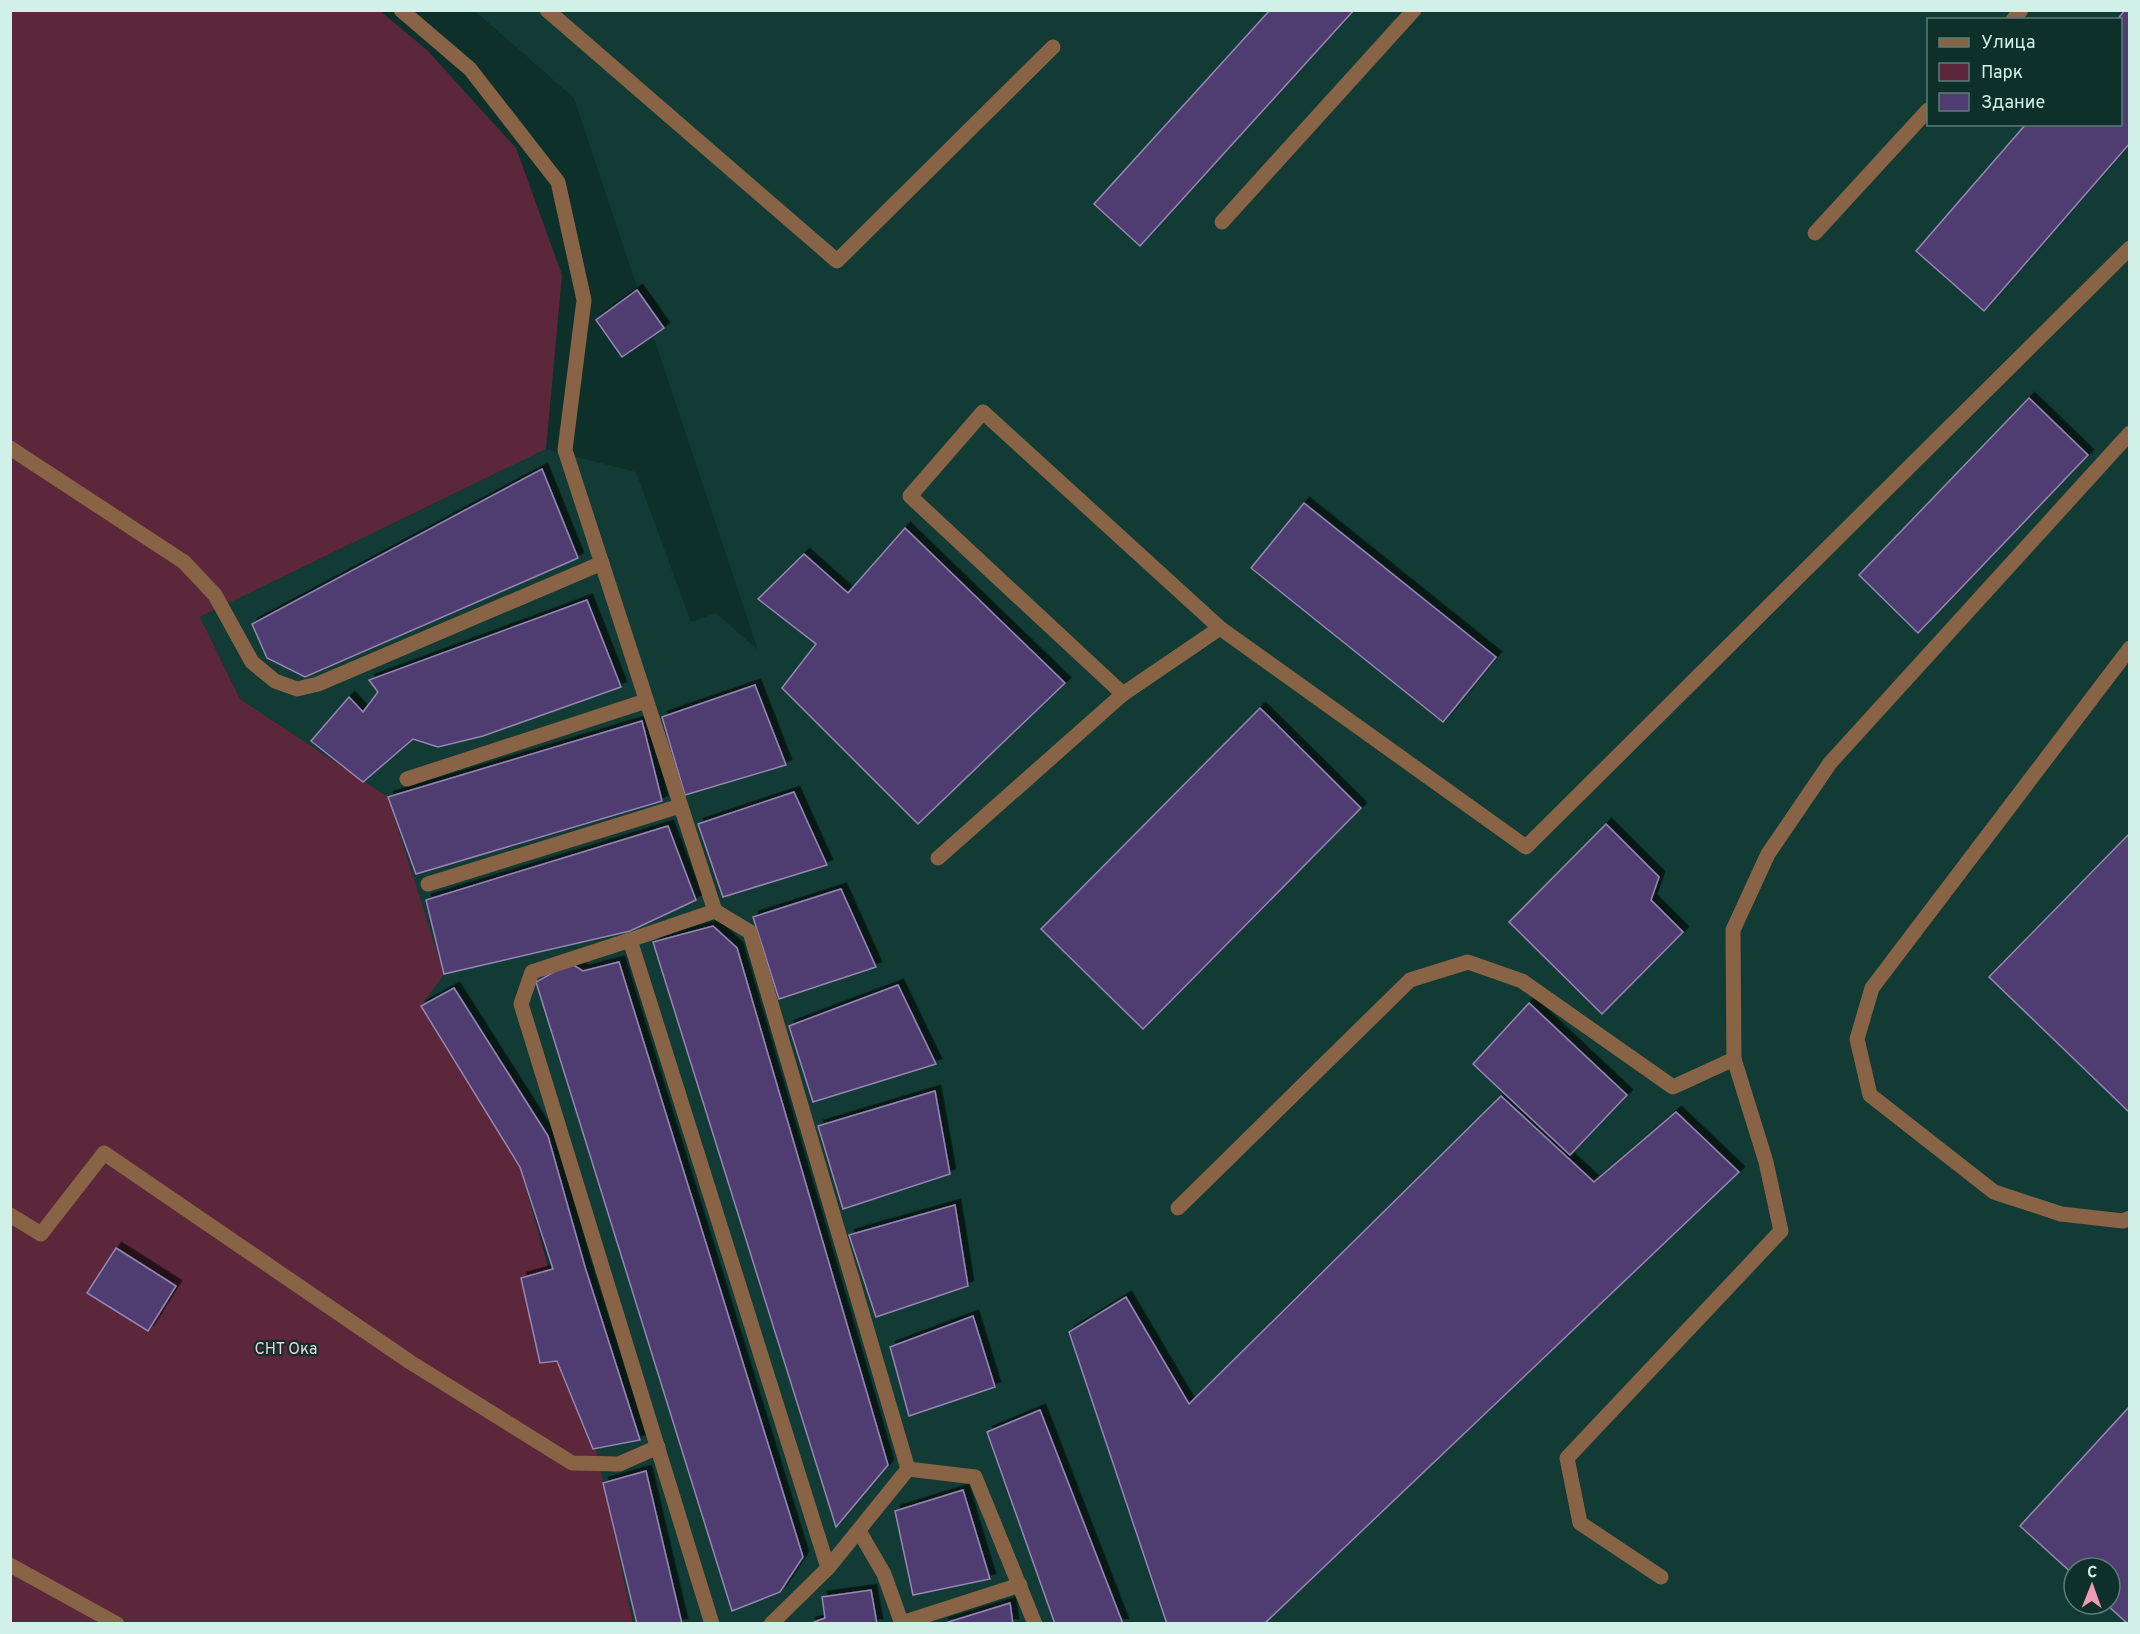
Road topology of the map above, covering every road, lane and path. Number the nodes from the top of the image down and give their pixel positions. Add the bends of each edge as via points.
1 (401, 10) edge
2 (547, 10) edge
3 (1414, 10) edge
4 (1053, 47) dead end
5 (1927, 112) edge
6 (1222, 222) dead end
7 (1815, 233) dead end
8 (2130, 248) edge
9 (2130, 433) edge
10 (10, 448) edge
11 (602, 563) junction
12 (1220, 628) junction
13 (2130, 648) edge
14 (1123, 694) junction
15 (646, 701) junction
16 (407, 779) dead end
17 (680, 806) junction
18 (938, 858) dead end
19 (428, 884) dead end
20 (714, 911) junction
21 (630, 940) junction
22 (1734, 1059) junction
23 (1178, 1208) dead end
24 (10, 1215) edge
25 (2130, 1218) edge
26 (658, 1447) junction
27 (908, 1469) junction
28 (858, 1531) junction
29 (10, 1565) edge
30 (828, 1568) junction
31 (1660, 1577) dead end
32 (1020, 1585) junction
33 (117, 1623) edge
34 (712, 1623) edge
35 (771, 1623) edge
36 (902, 1623) edge
37 (1035, 1623) edge

1 - 11 lane via 470,69 558,182 584,300 565,450
2 - 4 lane via 837,261
3 - 6 lane
5 - 7 lane
8 - 12 lane via 1526,847
9 - 22 lane via 1830,763 1768,854 1733,930
10 - 11 lane via 184,562 215,595 252,662 275,681 297,689 318,684
11 - 15 lane
12 - 14 lane
12 - 14 lane via 983,412 910,496
13 - 25 lane via 1872,988 1857,1039 1870,1095 1994,1192 2061,1214 2123,1221
14 - 18 lane
15 - 16 lane
15 - 17 lane
17 - 19 lane
17 - 20 lane
20 - 21 lane
20 - 27 lane via 750,932
21 - 26 lane via 532,972 521,1004
21 - 30 lane
22 - 23 lane via 1673,1087 1522,981 1468,962 1410,980
22 - 31 lane via 1766,1162 1781,1231 1567,1458 1580,1523
24 - 26 lane via 41,1234 104,1153 410,1362 572,1463 619,1464
26 - 34 lane
27 - 28 lane
27 - 32 lane via 975,1477
28 - 30 lane
28 - 36 lane via 884,1574
29 - 33 lane
30 - 35 lane
32 - 36 lane
32 - 37 lane

